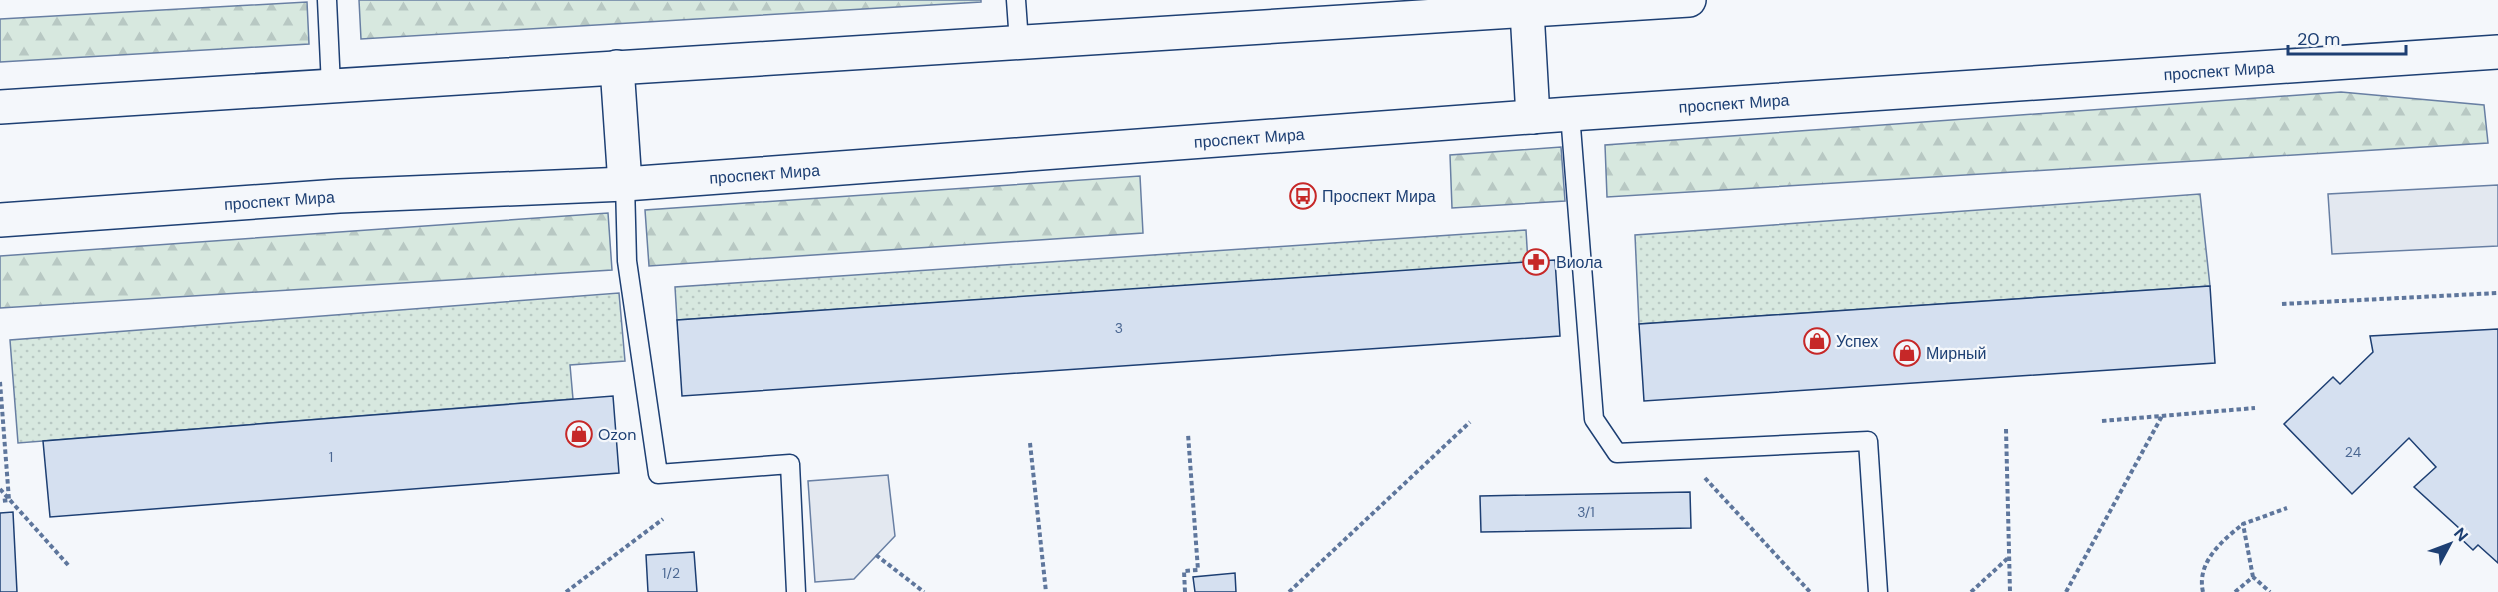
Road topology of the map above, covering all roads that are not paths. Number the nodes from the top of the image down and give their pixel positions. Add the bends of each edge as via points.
1 (327, 0) edge
2 (1016, 0) edge
3 (1689, 0) edge
4 (1526, 5) edge
5 (1019, 42) junction
6 (2498, 52) edge
7 (617, 67) junction
8 (331, 86) junction
9 (0, 107) edge
10 (1570, 114) junction
11 (1533, 117) junction
12 (625, 184) junction
13 (0, 220) edge
14 (796, 592) edge
15 (1878, 592) edge

1 - 8 lane
2 - 5 lane
3 - 4 main road
4 - 5 main road
4 - 11 main road
5 - 7 main road
6 - 10 main road, проспект Мира
7 - 8 main road
7 - 12 main road
8 - 9 main road
10 - 11 main road, проспект Мира
10 - 15 lane via 1594,419 1617,453 1868,441
11 - 12 main road, проспект Мира
12 - 13 main road, проспект Мира via 339,196
12 - 14 lane via 627,261 658,474 790,464

